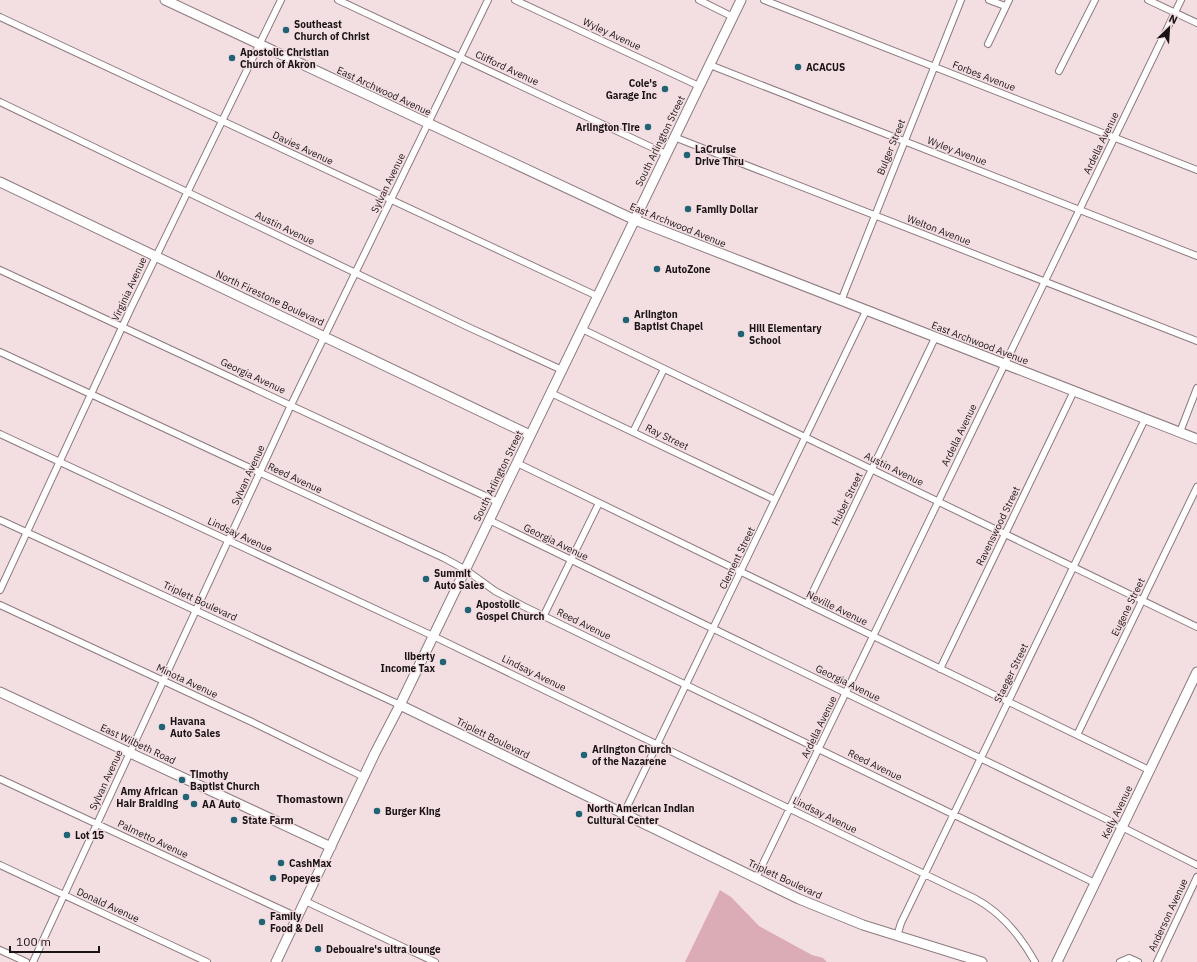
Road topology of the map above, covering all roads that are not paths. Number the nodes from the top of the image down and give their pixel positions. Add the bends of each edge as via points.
1 (165, 0) edge
2 (281, 0) edge
3 (338, 0) edge
4 (488, 0) edge
5 (516, 0) edge
6 (699, 0) edge
7 (741, 0) edge
8 (764, 0) edge
9 (961, 0) edge
10 (989, 0) edge
11 (1009, 0) edge
12 (1095, 0) edge
13 (1148, 0) edge
14 (1181, 0) edge
15 (1005, 6) junction
16 (1175, 13) junction
17 (0, 17) edge
18 (733, 17) junction
19 (1197, 23) edge
20 (260, 44) junction
21 (988, 44) dead end
22 (460, 57) junction
23 (710, 65) junction
24 (934, 66) junction
25 (1059, 71) dead end
26 (699, 86) junction
27 (0, 102) edge
28 (222, 121) junction
29 (428, 123) junction
30 (674, 137) junction
31 (1114, 137) junction
32 (904, 141) junction
33 (666, 154) junction
34 (1197, 170) edge
35 (0, 182) edge
36 (187, 192) junction
37 (390, 200) junction
38 (1080, 210) junction
39 (874, 215) junction
40 (635, 220) junction
41 (156, 256) junction
42 (1197, 256) edge
43 (0, 270) edge
44 (355, 272) junction
45 (1044, 282) junction
46 (597, 296) junction
47 (841, 301) junction
48 (866, 311) junction
49 (122, 327) junction
50 (582, 329) junction
51 (324, 336) junction
52 (936, 338) junction
53 (1197, 341) edge
54 (0, 352) edge
55 (1004, 365) junction
56 (664, 369) junction
57 (562, 370) junction
58 (1197, 388) edge
59 (1074, 391) junction
60 (551, 392) junction
61 (91, 394) junction
62 (291, 405) junction
63 (1145, 419) junction
64 (633, 432) junction
65 (1180, 432) junction
66 (0, 434) edge
67 (530, 435) junction
68 (806, 437) junction
69 (1197, 439) edge
70 (60, 462) junction
71 (517, 463) junction
72 (872, 469) junction
73 (260, 473) junction
74 (1197, 488) edge
75 (776, 500) junction
76 (498, 502) junction
77 (938, 502) junction
78 (599, 503) junction
79 (0, 520) edge
80 (489, 520) junction
81 (27, 532) junction
82 (1005, 534) junction
83 (229, 540) junction
84 (571, 560) junction
85 (1074, 567) junction
86 (466, 570) junction
87 (741, 572) junction
88 (0, 590) edge
89 (1143, 600) junction
90 (807, 604) junction
91 (0, 605) edge
92 (196, 610) junction
93 (544, 615) junction
94 (1197, 626) edge
95 (713, 629) junction
96 (433, 636) junction
97 (873, 636) junction
98 (940, 669) junction
99 (1197, 672) edge
100 (163, 680) junction
101 (686, 685) junction
102 (0, 692) edge
103 (846, 693) junction
104 (1009, 702) junction
105 (400, 705) junction
106 (1077, 735) junction
107 (657, 744) junction
108 (819, 749) junction
109 (130, 752) junction
110 (981, 759) junction
111 (1150, 770) junction
112 (364, 777) junction
113 (0, 779) edge
114 (790, 809) junction
115 (624, 813) junction
116 (954, 814) junction
117 (96, 824) junction
118 (1122, 827) junction
119 (331, 847) junction
120 (0, 865) edge
121 (1197, 865) edge
122 (925, 874) junction
123 (1197, 877) edge
124 (756, 878) junction
125 (1094, 883) junction
126 (64, 895) junction
127 (305, 901) junction
128 (297, 917) junction
129 (897, 936) junction
130 (0, 950) edge
131 (26, 962) edge
132 (33, 962) edge
133 (207, 962) edge
134 (276, 962) edge
135 (435, 962) edge
136 (982, 962) edge
137 (1035, 962) edge
138 (1057, 962) edge
139 (1120, 962) edge
140 (1138, 962) edge
141 (1157, 962) edge

1 - 20 main road, East Archwood Avenue
2 - 20 street, Virginia Avenue
3 - 22 street, Clifford Avenue
4 - 22 street, Sylvan Avenue
5 - 26 street, Wyley Avenue
6 - 18 street
7 - 18 main road, South Arlington Street
8 - 24 street, Forbes Avenue
9 - 24 street, Bulger Street
10 - 15 street
11 - 15 street
12 - 25 street
13 - 16 street
14 - 16 street, Ardella Avenue
15 - 21 street
16 - 19 street
16 - 31 street, Ardella Avenue
17 - 28 street, Davies Avenue
18 - 23 main road, South Arlington Street
20 - 28 street, Virginia Avenue
20 - 29 main road, East Archwood Avenue
22 - 29 street, Sylvan Avenue
22 - 33 street, Clifford Avenue
23 - 26 main road, South Arlington Street
23 - 32 street, Wyley Avenue
24 - 31 street, Forbes Avenue
24 - 32 street, Bulger Street
26 - 30 main road, South Arlington Street
27 - 36 street, Austin Avenue
28 - 36 street, Virginia Avenue
28 - 37 street, Davies Avenue
29 - 37 street, Sylvan Avenue
29 - 40 main road, East Archwood Avenue
30 - 33 main road, South Arlington Street
30 - 39 street, Welton Avenue
31 - 34 street, Forbes Avenue
31 - 38 street, Ardella Avenue
32 - 38 street, Wyley Avenue
32 - 39 street, Bulger Street
33 - 40 main road, South Arlington Street
35 - 41 main road, North Firestone Boulevard
36 - 41 street, Virginia Avenue
36 - 44 street, Austin Avenue
37 - 44 street, Sylvan Avenue
37 - 46 street, Davies Avenue
38 - 42 street, Wyley Avenue
38 - 45 street, Ardella Avenue
39 - 45 street, Welton Avenue
39 - 47 street, Bulger Street
40 - 46 main road, South Arlington Street
40 - 47 main road, East Archwood Avenue
41 - 49 street, Virginia Avenue
41 - 51 main road, North Firestone Boulevard
43 - 49 street, Georgia Avenue
44 - 51 street, Sylvan Avenue
44 - 57 street, Austin Avenue
45 - 53 street, Welton Avenue
45 - 55 street, Ardella Avenue
46 - 50 main road, South Arlington Street
47 - 48 main road, East Archwood Avenue
48 - 52 main road, East Archwood Avenue
48 - 68 street, Clement Street
49 - 61 street, Virginia Avenue
49 - 62 street, Georgia Avenue
50 - 56 street, Austin Avenue
50 - 57 main road, South Arlington Street
51 - 62 street, Sylvan Avenue
51 - 67 main road, North Firestone Boulevard
52 - 55 main road, East Archwood Avenue
52 - 72 street, Huber Street
54 - 61 street, Reed Avenue
55 - 59 main road, East Archwood Avenue
55 - 77 street, Ardella Avenue
56 - 64 street
56 - 68 street, Austin Avenue
57 - 60 main road, South Arlington Street
58 - 65 street
59 - 63 main road, East Archwood Avenue
59 - 82 street, Ravenswood Street
60 - 64 street, Ray Street
60 - 67 main road, South Arlington Street
61 - 70 street, Virginia Avenue
61 - 73 street, Reed Avenue
62 - 73 street, Sylvan Avenue
62 - 76 street, Georgia Avenue
63 - 65 main road, East Archwood Avenue
63 - 85 street, Staeger Street
64 - 75 street, Ray Street
65 - 69 main road, East Archwood Avenue
66 - 70 street, Lindsay Avenue
67 - 71 main road, South Arlington Street
68 - 72 street, Austin Avenue
68 - 75 street, Clement Street
70 - 81 street, Virginia Avenue
70 - 83 street, Lindsay Avenue
71 - 76 main road, South Arlington Street
71 - 78 street, Neville Avenue
72 - 77 street, Austin Avenue
72 - 90 street, Huber Street
73 - 83 street, Sylvan Avenue
73 - 86 street, Reed Avenue
74 - 89 street, Eugene Street
75 - 87 street, Clement Street
76 - 80 main road, South Arlington Street
77 - 82 street, Austin Avenue
77 - 97 street, Ardella Avenue
78 - 84 street
78 - 87 street, Neville Avenue
79 - 81 street, Triplett Boulevard
80 - 84 street, Georgia Avenue
80 - 86 main road, South Arlington Street
81 - 88 street, Virginia Avenue
81 - 92 street, Triplett Boulevard
82 - 85 street, Austin Avenue
82 - 98 street, Ravenswood Street
83 - 92 street, Sylvan Avenue
83 - 96 street, Lindsay Avenue
84 - 93 street
84 - 95 street, Georgia Avenue
85 - 89 street, Austin Avenue
85 - 104 street, Staeger Street
86 - 93 street, Reed Avenue via 502,595
86 - 96 main road, South Arlington Street
87 - 90 street, Neville Avenue
87 - 95 street, Clement Street
89 - 94 street, Austin Avenue
89 - 106 street, Eugene Street
90 - 97 street, Neville Avenue
91 - 100 street, Minota Avenue
92 - 100 street, Sylvan Avenue
92 - 105 street, Triplett Boulevard
93 - 101 street, Reed Avenue
95 - 101 street, Clement Street
95 - 103 street, Georgia Avenue
96 - 105 main road, South Arlington Street
96 - 107 street, Lindsay Avenue
97 - 98 street, Neville Avenue
97 - 103 street, Ardella Avenue
98 - 104 street, Neville Avenue
99 - 111 main road, Kelly Avenue
100 - 109 street, Sylvan Avenue
100 - 112 street, Minota Avenue
101 - 107 street, Clement Street
101 - 108 street, Reed Avenue
102 - 109 main road, East Wilbeth Road
103 - 108 street, Ardella Avenue
103 - 110 street, Georgia Avenue
104 - 106 street, Neville Avenue
104 - 110 street, Staeger Street
105 - 112 main road, South Arlington Street
105 - 115 main road, Triplett Boulevard
106 - 111 street, Neville Avenue
107 - 114 street, Lindsay Avenue
107 - 115 street, Clement Street
108 - 114 street, Ardella Avenue
108 - 116 street, Reed Avenue
109 - 117 street, Sylvan Avenue
109 - 119 main road, East Wilbeth Road
110 - 116 street, Staeger Street
110 - 118 street, Georgia Avenue
111 - 118 main road, Kelly Avenue
112 - 119 main road, South Arlington Street
113 - 117 street, Palmetto Avenue
114 - 122 street, Lindsay Avenue
114 - 124 street, Ardella Avenue
115 - 124 main road, Triplett Boulevard
116 - 122 street, Staeger Street
116 - 125 street, Reed Avenue
117 - 126 street, Sylvan Avenue
117 - 128 street, Palmetto Avenue
118 - 121 street, Georgia Avenue
118 - 125 main road, Kelly Avenue
119 - 127 main road, South Arlington Street
120 - 126 street, Donald Avenue
122 - 129 street, Staeger Street
122 - 137 street, Lindsay Avenue via 994,910 1008,923
123 - 141 street, Anderson Avenue
124 - 129 main road, Triplett Boulevard via 829,912
125 - 138 main road, Kelly Avenue
126 - 132 street, Sylvan Avenue
126 - 133 street, Donald Avenue
127 - 128 main road, South Arlington Street
127 - 135 street
128 - 134 main road, South Arlington Street
129 - 136 main road, Triplett Boulevard
130 - 131 street
139 - 140 street via 1129,958

